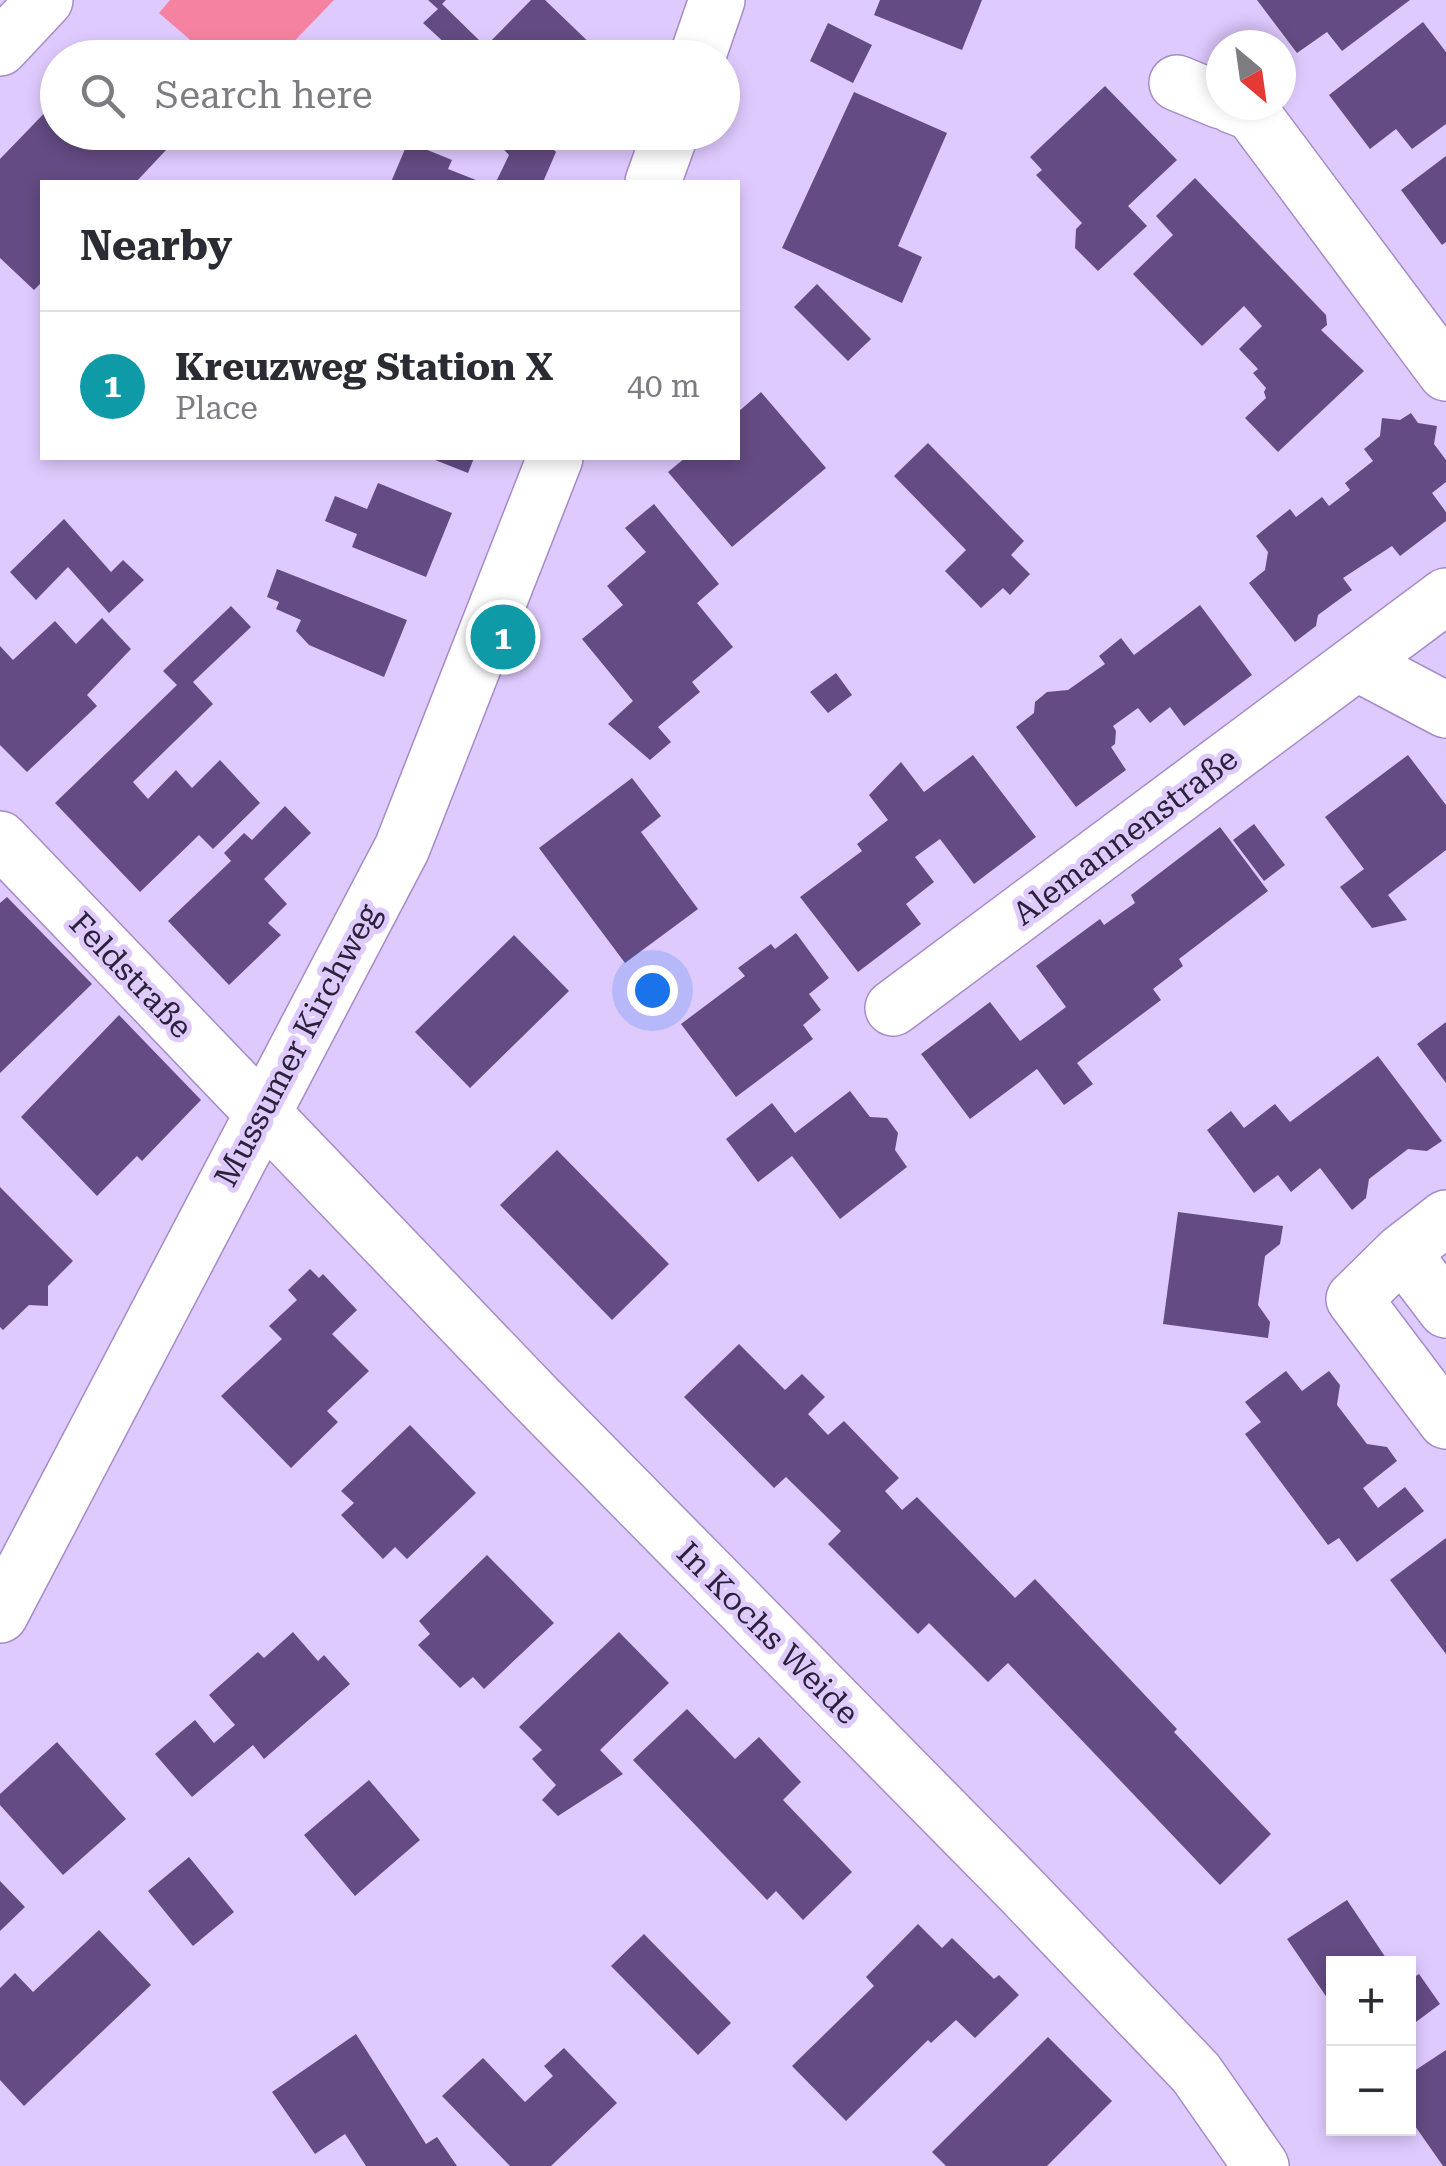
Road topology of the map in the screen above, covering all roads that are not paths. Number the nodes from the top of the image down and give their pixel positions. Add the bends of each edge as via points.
1 (44, 0) edge
2 (717, 0) edge
3 (703, 40) edge
4 (0, 48) edge
5 (1256, 120) edge
6 (665, 150) edge
7 (654, 180) edge
8 (1446, 374) edge
9 (555, 460) edge
10 (1446, 596) edge
11 (1356, 663) junction
12 (1446, 710) edge
13 (0, 839) edge
14 (894, 1008) dead end
15 (262, 1111) junction
16 (1446, 1218) edge
17 (1402, 1252) junction
18 (1446, 1310) edge
19 (1446, 1421) edge
20 (0, 1615) edge
21 (1261, 2166) edge

1 - 4 street
2 - 3 street
5 - 8 street
6 - 7 street
9 - 15 street, Mussumer Kirchweg via 402,848
10 - 11 street, Alemannenstraße
11 - 12 street
11 - 14 street, Alemannenstraße
13 - 15 street, Feldstraße
15 - 20 street, Mussumer Kirchweg
15 - 21 street, In Kochs Weide via 1183,2059
16 - 17 street
17 - 18 street
17 - 19 street via 1354,1299

